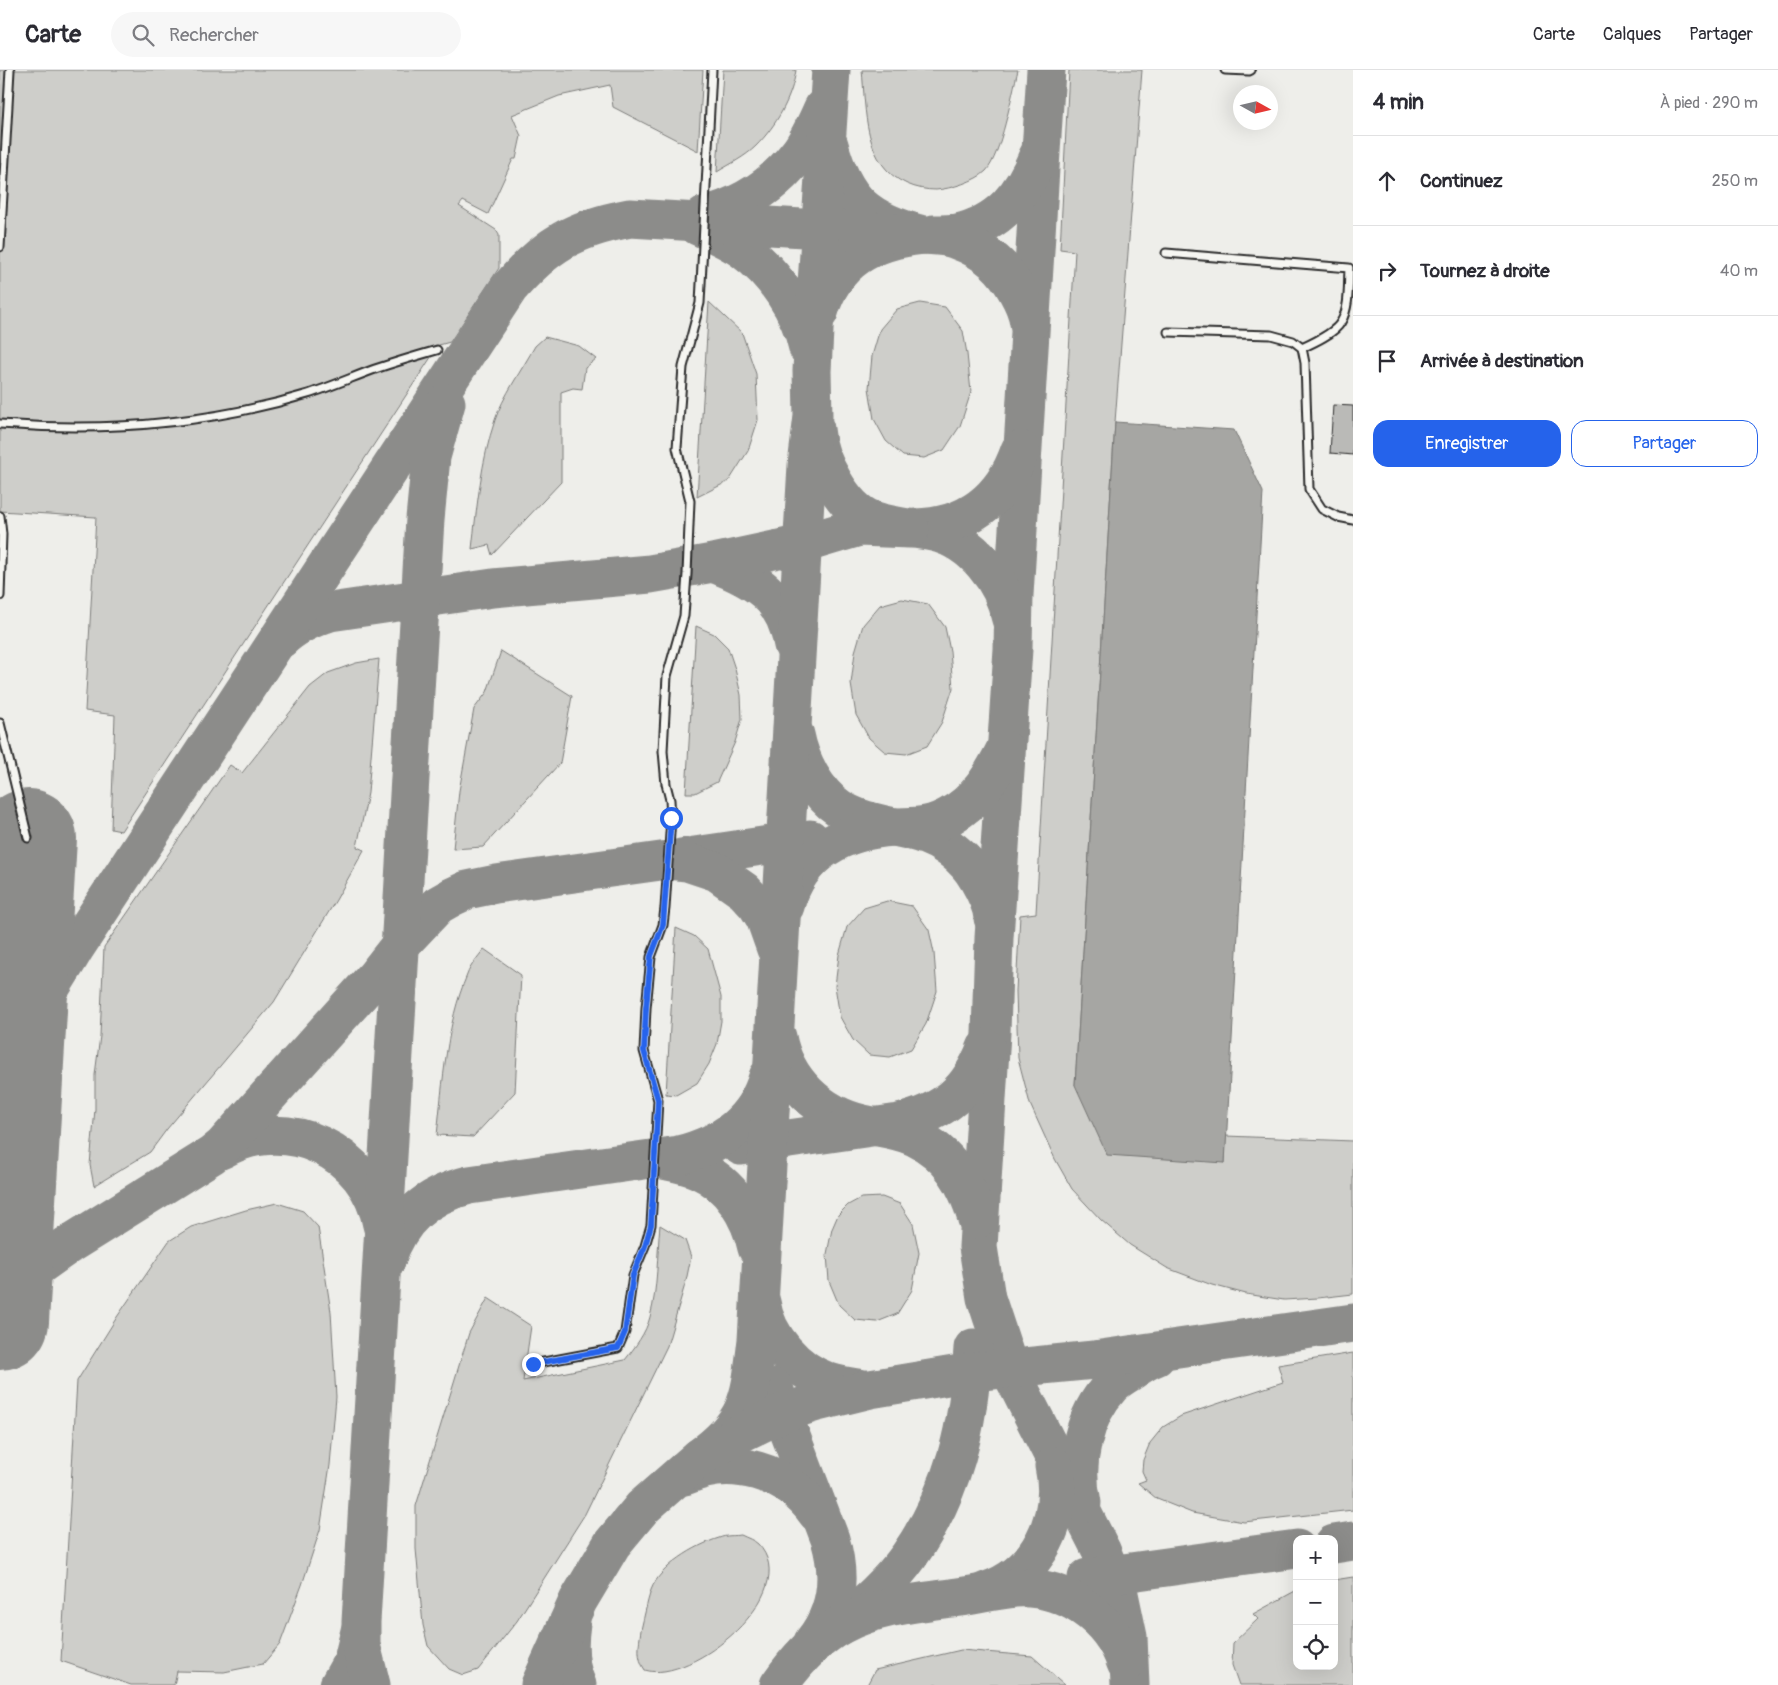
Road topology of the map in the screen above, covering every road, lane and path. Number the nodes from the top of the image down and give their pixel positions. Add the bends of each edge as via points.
1 (10, 70) edge
2 (712, 70) edge
3 (1225, 70) edge
4 (1251, 70) edge
5 (0, 247) edge
6 (1166, 253) dead end
7 (1168, 332) dead end
8 (1302, 348) junction
9 (437, 350) dead end
10 (0, 424) edge
11 (0, 516) edge
12 (1353, 520) edge
13 (0, 596) edge
14 (0, 723) edge
15 (28, 838) dead end
16 (533, 1364) dead end

1 - 5 lane
2 - 16 lane via 700,303 683,367 678,448 690,502 688,574 684,616 666,676 663,750 671,818 665,908 663,925 651,956 646,1008 644,1051 658,1100 651,1225 633,1275 625,1332 618,1348
3 - 4 lane
6 - 8 lane via 1349,268 1346,306 1340,324
7 - 8 lane via 1272,336 1293,341
8 - 12 lane via 1309,489 1322,509
9 - 10 lane via 308,394 193,420 108,426
11 - 13 lane
14 - 15 lane

